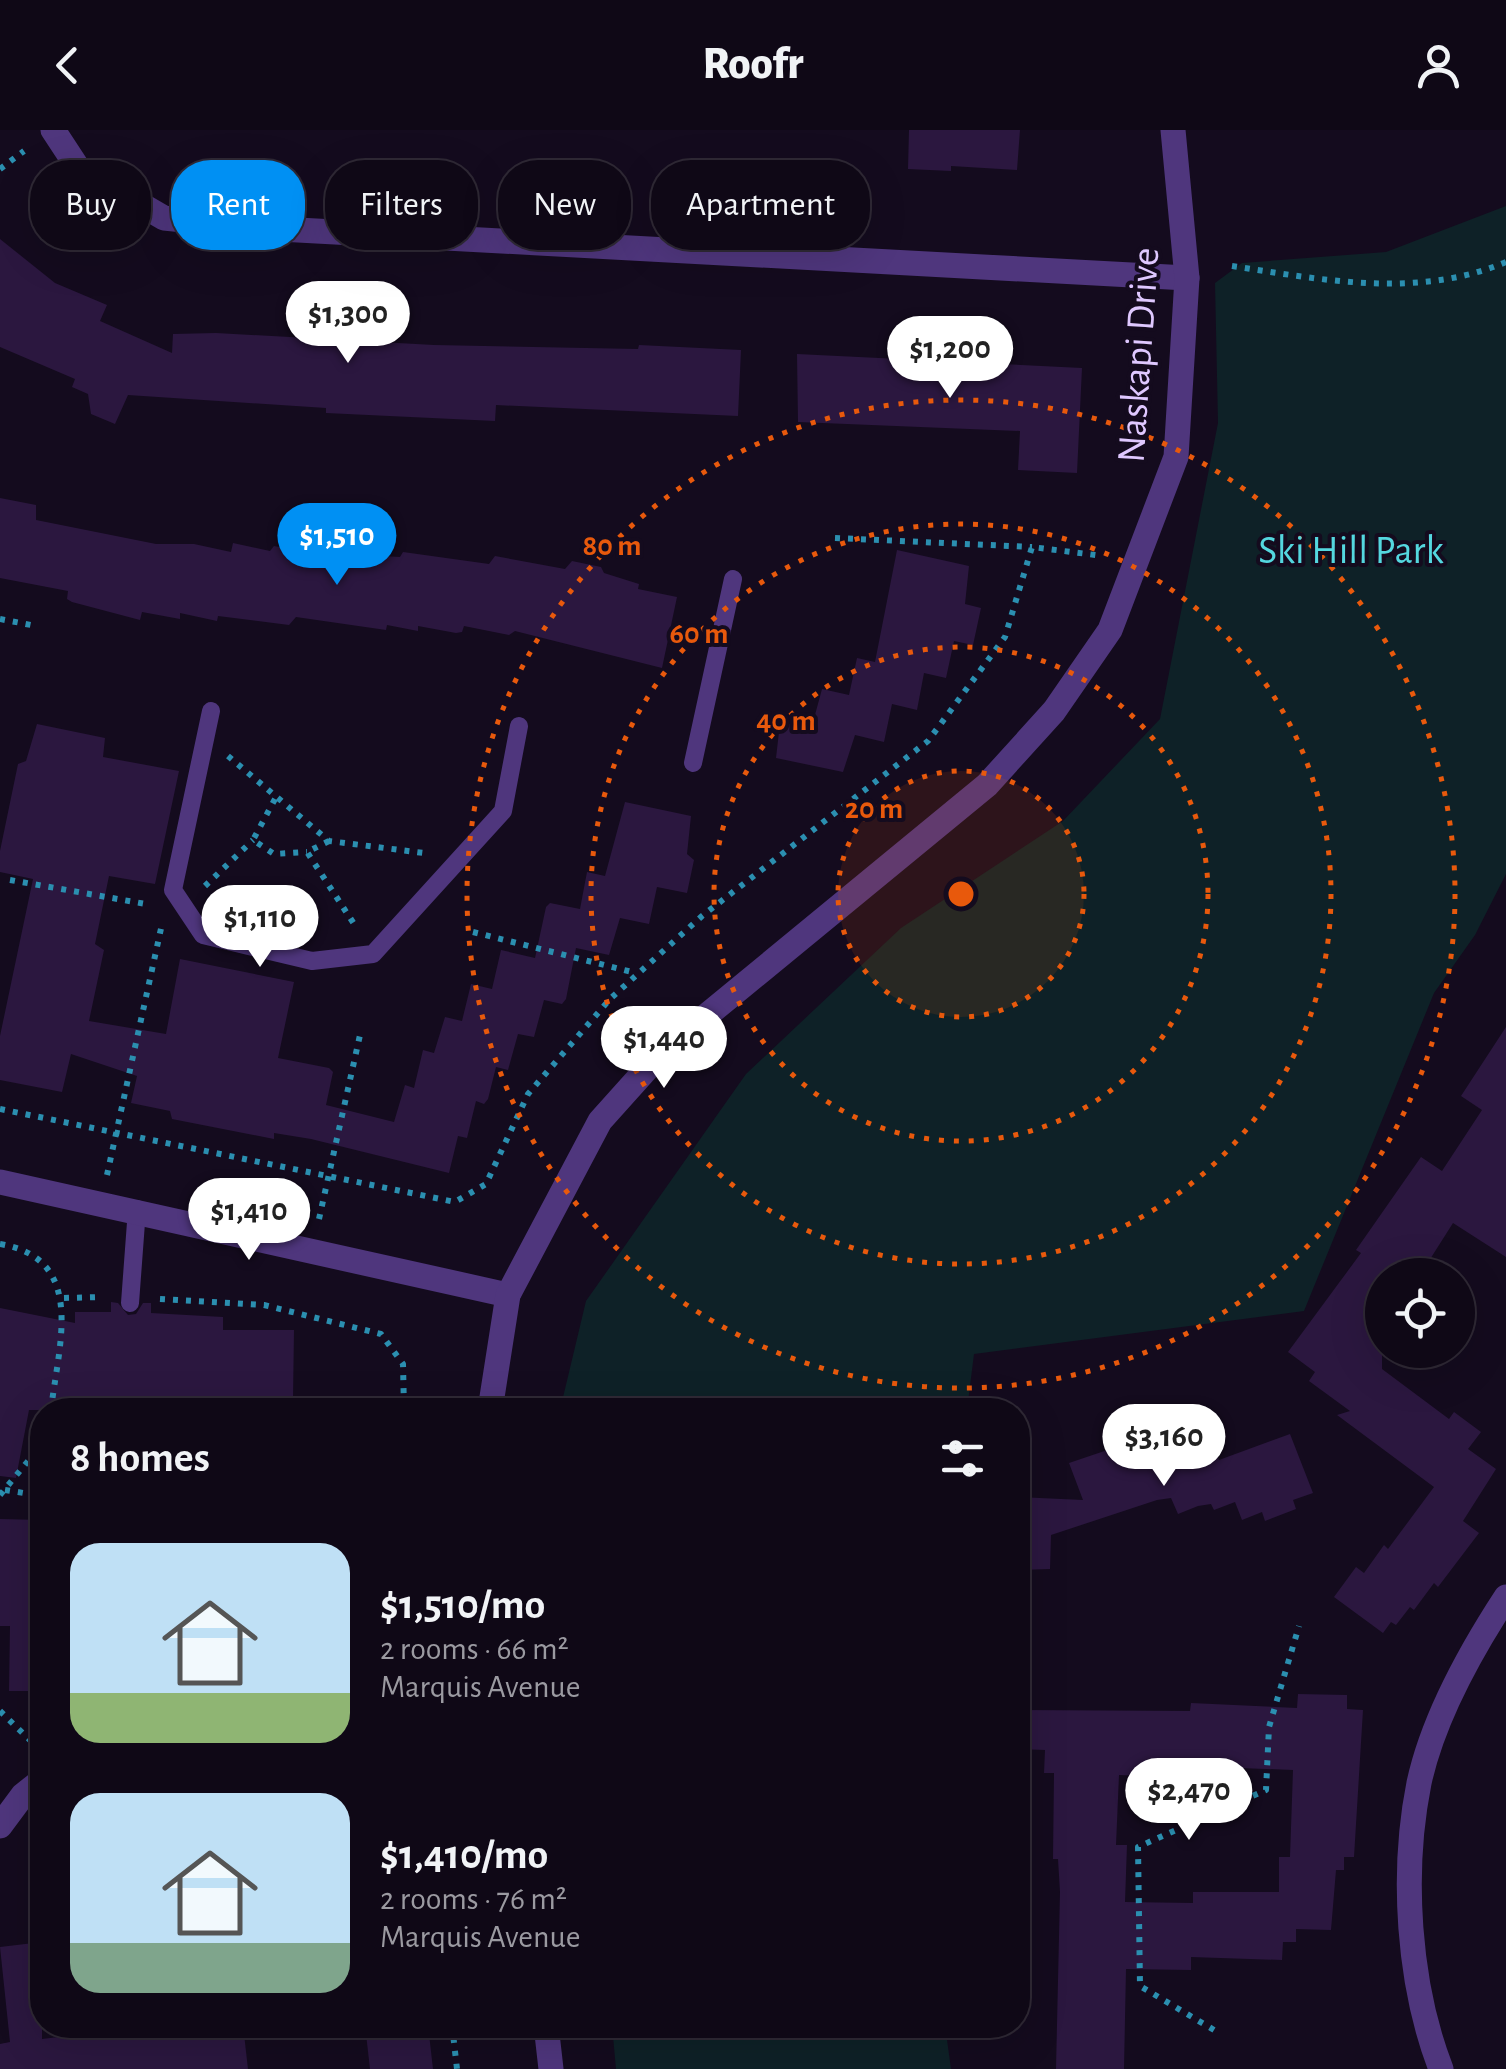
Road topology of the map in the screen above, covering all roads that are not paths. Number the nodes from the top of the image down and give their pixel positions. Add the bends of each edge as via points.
1 (53, 130) edge
2 (1173, 130) edge
3 (1187, 278) junction
4 (732, 579) dead end
5 (211, 711) dead end
6 (519, 726) dead end
7 (692, 764) dead end
8 (0, 1182) edge
9 (137, 1209) junction
10 (508, 1294) junction
11 (130, 1300) road end
12 (492, 1398) edge
13 (1506, 1598) edge
14 (30, 1797) edge
15 (0, 1826) edge
16 (547, 2038) edge
17 (551, 2069) edge
18 (1441, 2069) edge

1 - 3 street via 78,168 164,218
2 - 3 street, Naskapi Drive
3 - 10 street, Naskapi Drive via 1176,457 1110,630 1054,711 987,785 661,1053 600,1121
4 - 7 lane
5 - 6 lane via 172,890 203,935 312,961 374,954 503,811
8 - 9 street
9 - 10 street
9 - 11 lane
10 - 12 street, Naskapi Drive
13 - 18 street via 1476,1643 1419,1782 1407,1918
14 - 15 street
16 - 17 street

